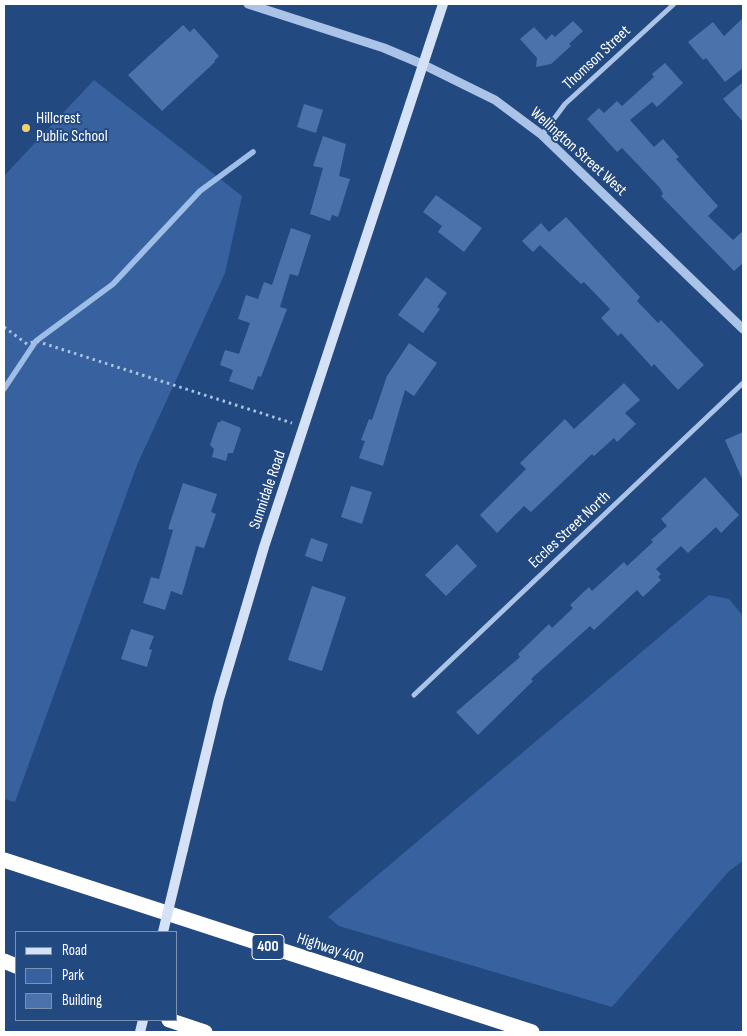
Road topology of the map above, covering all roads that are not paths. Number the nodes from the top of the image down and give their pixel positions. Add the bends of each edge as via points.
1 (248, 4) edge
2 (442, 4) edge
3 (674, 4) edge
4 (422, 64) junction
5 (542, 135) junction
6 (743, 329) edge
7 (743, 383) edge
8 (414, 695) dead end
9 (4, 860) edge
10 (163, 931) edge
11 (173, 1021) edge
12 (205, 1032) edge
13 (532, 1032) edge

1 - 4 street, Wellington Street West via 384,48
2 - 4 main road, Sunnidale Road
3 - 5 street, Thomson Street via 565,104
4 - 5 street, Wellington Street West via 495,100
4 - 10 main road, Sunnidale Road, bridge via 264,547 219,698
5 - 6 street, Wellington Street West
7 - 8 street, Eccles Street North
9 - 13 highway, Highway 400 / 400
11 - 12 highway

